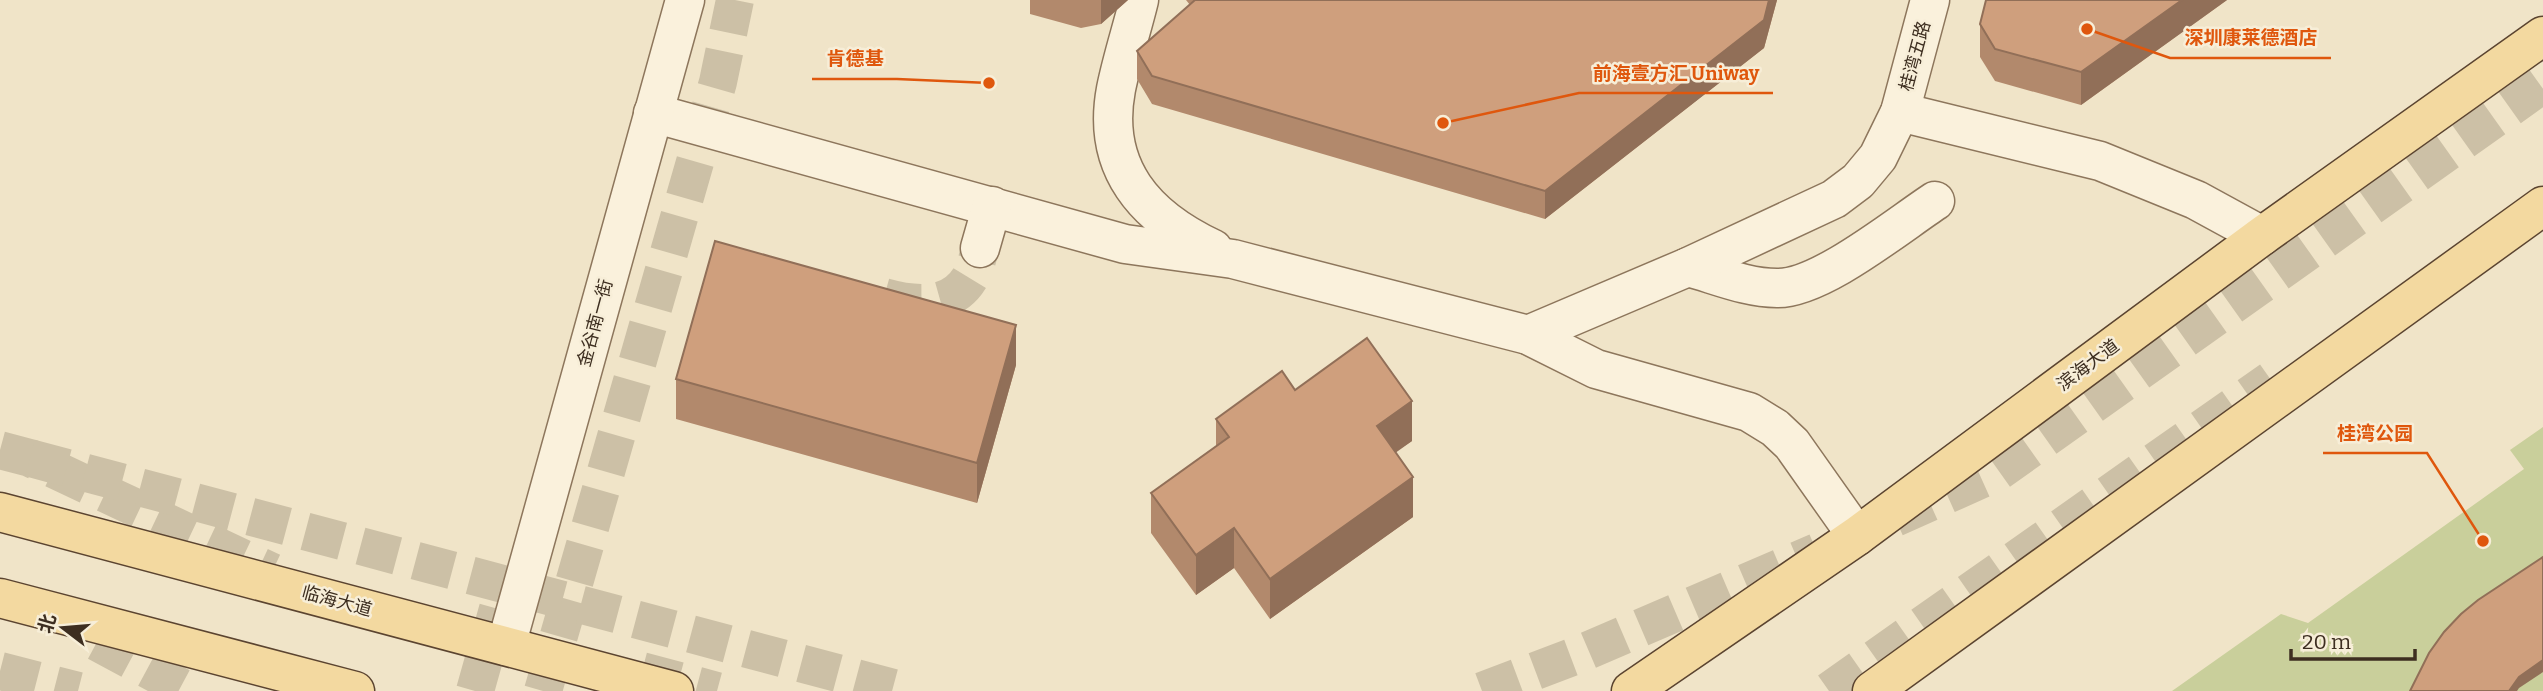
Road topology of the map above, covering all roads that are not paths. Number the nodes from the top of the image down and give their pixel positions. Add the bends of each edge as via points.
1 (685, 0) edge
2 (1139, 0) edge
3 (1930, 0) edge
4 (2543, 36) edge
5 (1900, 112) junction
6 (653, 113) junction
7 (1935, 201) dead end
8 (992, 206) junction
9 (2543, 206) edge
10 (2262, 236) junction
11 (980, 248) tunnel mouth
12 (1233, 259) junction
13 (1688, 267) junction
14 (1528, 335) junction
15 (0, 512) edge
16 (1857, 536) junction
17 (0, 598) edge
18 (506, 646) junction
19 (355, 691) edge
20 (674, 691) tunnel mouth
21 (1630, 691) edge
22 (1872, 691) edge

1 - 6 street, 金谷南一街
2 - 12 street via 1116,90 1113,124 1119,162 1154,212 1182,234
3 - 5 street, 桂湾五路
4 - 10 main road, 滨海大道
5 - 10 street via 2100,161 2196,200
5 - 13 street, 桂湾五路 via 1878,157 1858,181 1834,199
6 - 8 street
6 - 18 street, 金谷南一街
7 - 13 street via 1807,284 1779,289 1756,286
8 - 11 street
8 - 12 street via 1125,243
9 - 22 main road
10 - 16 main road, 滨海大道
12 - 14 street
13 - 14 street, 桂湾五路
14 - 16 street via 1596,369 1749,412 1791,444
15 - 18 main road, 临海大道
16 - 21 main road, 滨海大道
17 - 19 main road
18 - 20 main road, 临海大道

